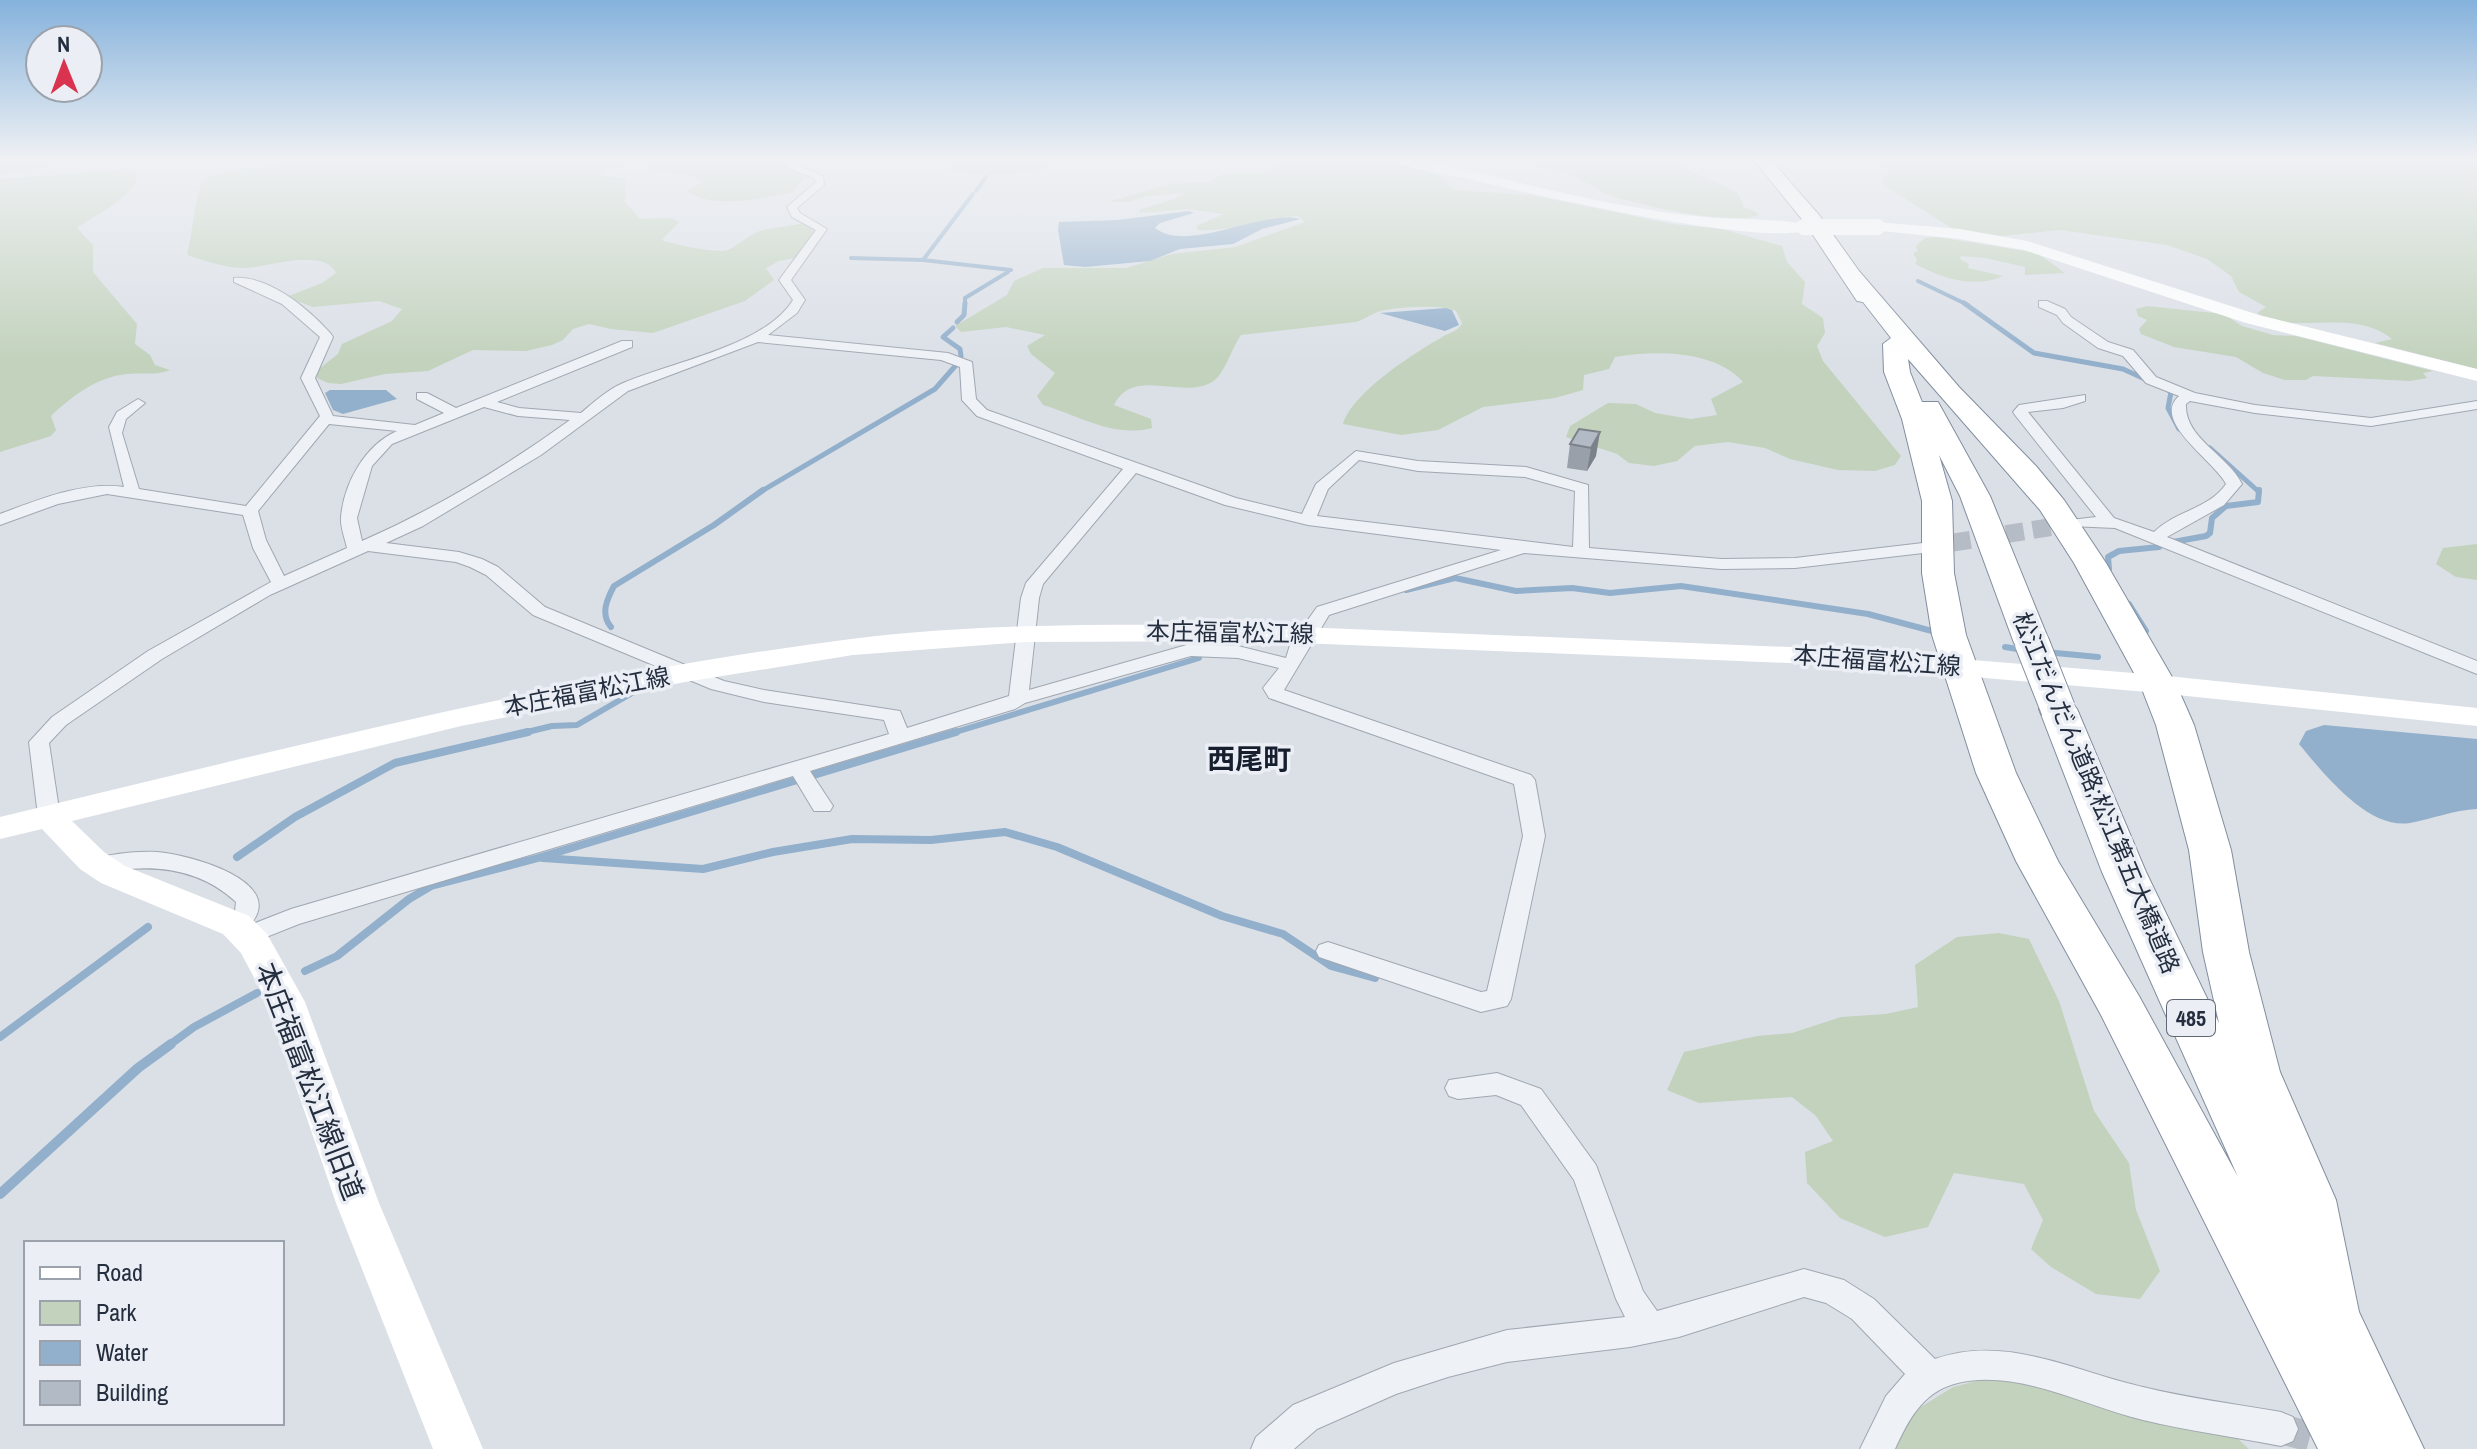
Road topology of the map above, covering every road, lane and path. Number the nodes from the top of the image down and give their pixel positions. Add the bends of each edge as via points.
1 (818, 227) edge
2 (1791, 227) edge
3 (1817, 227) edge
4 (1853, 276) junction
5 (238, 280) dead end
6 (2043, 304) dead end
7 (757, 338) junction
8 (627, 344) dead end
9 (1895, 344) junction
10 (2477, 375) edge
11 (2189, 395) junction
12 (422, 396) dead end
13 (2080, 398) dead end
14 (483, 402) junction
15 (138, 403) dead end
16 (2477, 405) edge
17 (455, 413) junction
18 (583, 417) junction
19 (325, 419) junction
20 (411, 430) junction
21 (1134, 468) junction
22 (131, 491) junction
23 (250, 511) junction
24 (0, 520) edge
25 (1308, 520) junction
26 (2109, 522) junction
27 (2076, 523) tunnel mouth
28 (2157, 538) junction
29 (362, 548) junction
30 (1526, 548) junction
31 (1923, 548) tunnel mouth
32 (1581, 551) junction
33 (280, 583) junction
34 (1026, 634) junction
35 (1306, 635) junction
36 (1291, 665) junction
37 (1959, 666) junction
38 (2477, 668) edge
39 (685, 673) junction
40 (2158, 684) junction
41 (1018, 699) junction
42 (2477, 717) edge
43 (900, 738) junction
44 (801, 774) junction
45 (822, 806) dead end
46 (49, 816) junction
47 (0, 828) edge
48 (243, 930) junction
49 (1328, 951) dead end
50 (1458, 1088) dead end
51 (2332, 1324) junction
52 (1650, 1328) junction
53 (1930, 1377) junction
54 (2281, 1429) tunnel mouth
55 (458, 1449) edge
56 (1268, 1449) edge
57 (1877, 1449) edge
58 (2352, 1449) edge
59 (2392, 1449) edge

1 - 7 street via 822,229 804,258 785,280 799,300
2 - 10 street, bridge via 1877,227 2027,246 2267,323
3 - 4 highway, 松江だんだん道路;松江第五大橋道路 / 485
4 - 9 highway, 松江だんだん道路;松江第五大橋道路 / 485
4 - 40 highway via 2053,506
5 - 19 street via 257,284 316,323 327,337 308,378
6 - 11 street via 2103,345 2128,353 2147,377
7 - 18 street via 623,388
7 - 21 street via 960,360 967,365 968,396 975,409
8 - 14 street
9 - 37 highway via 1897,372 1916,419 1937,501 1938,573
9 - 51 highway, 松江だんだん道路;松江第五大橋道路 / 485, bridge via 1975,496 2124,872
11 - 16 street via 2255,409 2371,422
11 - 28 street via 2179,403 2179,417 2234,484 2225,496
12 - 17 street
13 - 26 street via 2020,412
14 - 17 street
14 - 18 street via 518,412
15 - 22 street via 119,416 115,433
17 - 20 street
18 - 29 street via 441,510
19 - 20 street
19 - 23 street
20 - 29 street via 387,441 365,465 349,518
21 - 25 street via 1248,508
21 - 34 street via 1035,583
22 - 23 street
22 - 24 street via 107,489 54,500
23 - 33 street via 252,528
25 - 30 street
25 - 32 street via 1321,487 1356,455 1418,466 1526,472 1583,488
26 - 27 street
26 - 28 street
28 - 38 street
29 - 33 street
29 - 39 street via 476,563 539,611
30 - 32 street
30 - 35 street via 1338,604 1323,611
31 - 32 street via 1759,565
33 - 46 street via 155,655 59,721 39,742
34 - 35 street, 本庄福富松江線
34 - 39 street, 本庄福富松江線 via 853,647
34 - 41 street
35 - 36 street
35 - 37 street, 本庄福富松江線
36 - 41 street via 1238,652 1190,650
36 - 49 street via 1274,686 1276,694 1520,777 1527,784 1534,829 1495,1001 1481,1002
37 - 40 street, 本庄福富松江線
37 - 58 highway via 1996,773 2037,861 2122,1009
39 - 43 street via 764,696 893,715
39 - 46 street, 本庄福富松江線 via 461,717
40 - 42 street, 本庄福富松江線
40 - 51 highway via 2210,850 2226,952 2255,1072 2308,1200
41 - 43 street
43 - 44 street
44 - 45 street
44 - 48 street
46 - 47 street, 本庄福富松江線
46 - 48 street via 70,845 97,866
48 - 55 street, 本庄福富松江線旧道 via 273,972 343,1164
50 - 52 street via 1497,1084 1531,1097 1586,1174 1631,1299
51 - 59 highway, 松江だんだん道路;松江第五大橋道路 / 485
52 - 53 street via 1813,1284 1863,1309
52 - 56 street via 1507,1346 1448,1361 1305,1417
53 - 54 street via 1959,1367 2003,1366 2142,1404
53 - 57 street via 1905,1398

